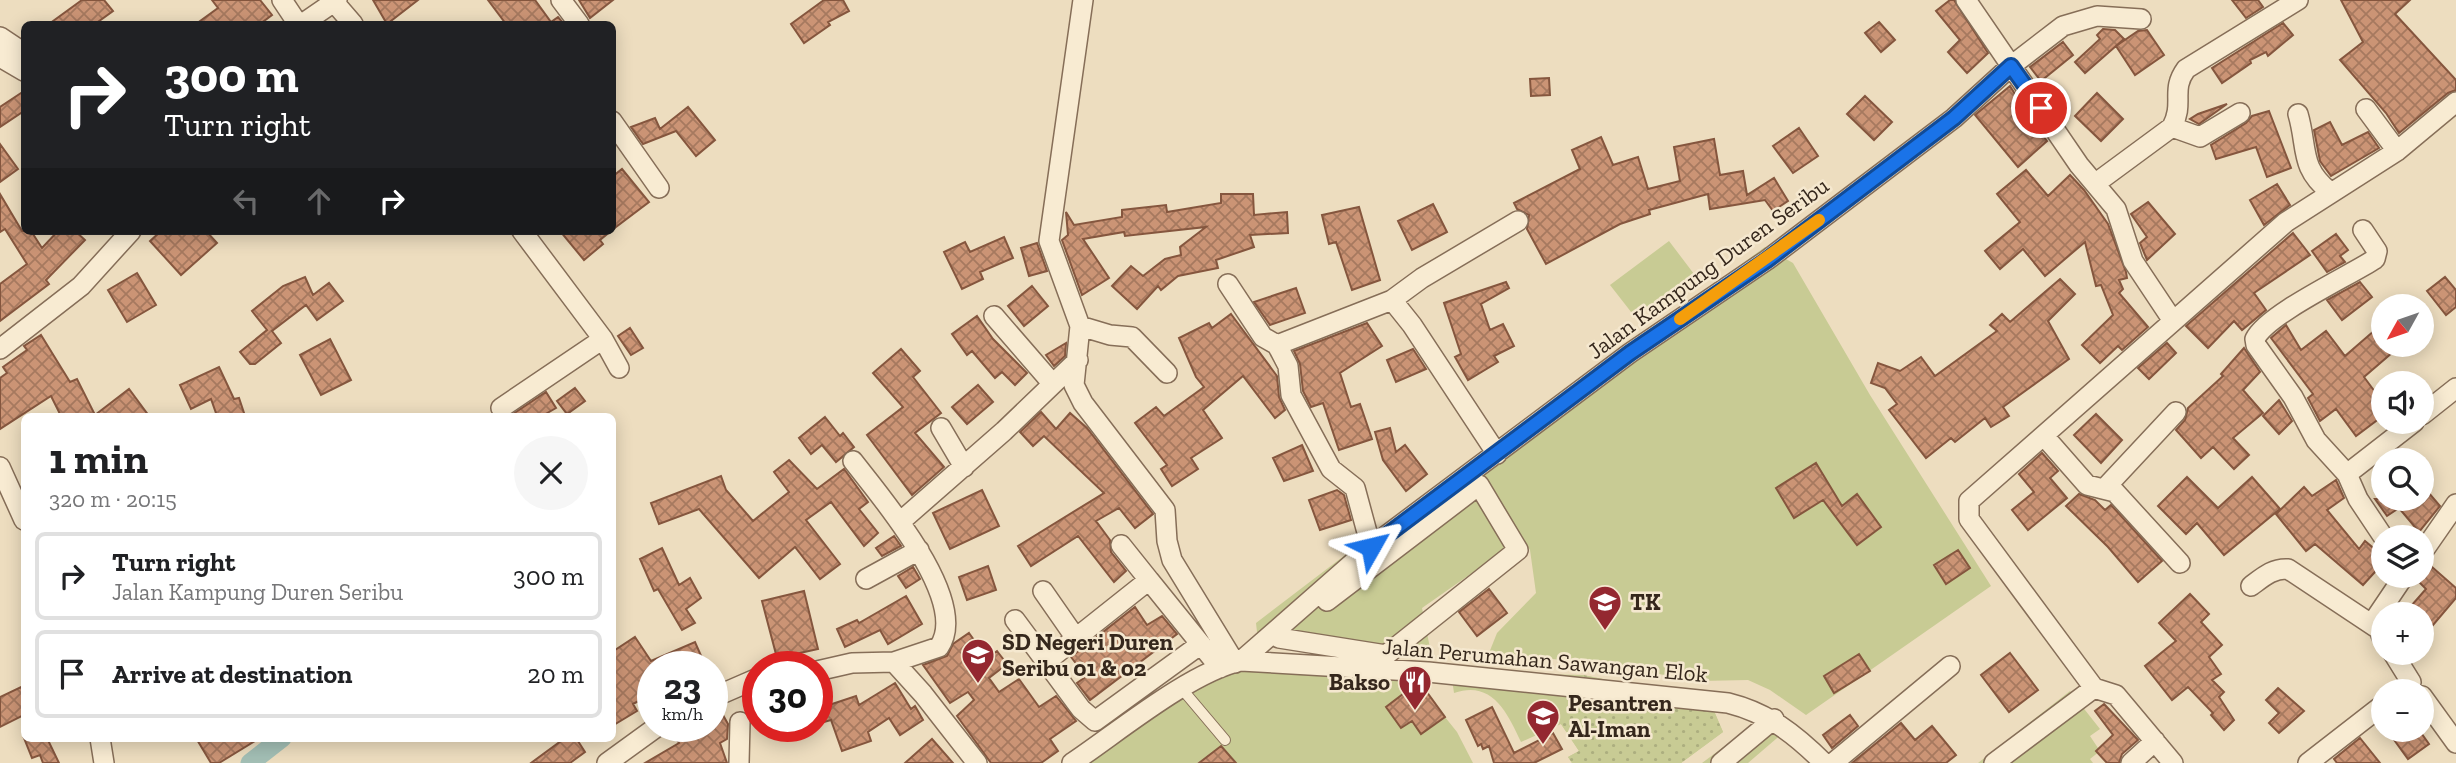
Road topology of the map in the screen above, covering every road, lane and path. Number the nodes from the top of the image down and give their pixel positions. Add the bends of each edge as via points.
1 (282, 0) edge
2 (561, 0) edge
3 (1083, 0) edge
4 (1966, 0) edge
5 (2296, 0) edge
6 (336, 1) edge
7 (2141, 19) dead end
8 (298, 21) edge
9 (305, 21) edge
10 (351, 21) edge
11 (577, 21) edge
12 (0, 37) edge
13 (21, 51) edge
14 (0, 57) edge
15 (2011, 66) junction
16 (21, 69) edge
17 (2456, 102) edge
18 (2366, 109) dead end
19 (2240, 113) dead end
20 (2298, 114) dead end
21 (616, 127) edge
22 (2172, 127) junction
23 (2397, 151) junction
24 (2096, 183) junction
25 (659, 188) dead end
26 (2330, 192) junction
27 (1518, 221) dead end
28 (2363, 230) dead end
29 (127, 235) edge
30 (525, 235) edge
31 (1228, 284) dead end
32 (1392, 300) junction
33 (994, 316) dead end
34 (2173, 321) junction
35 (1080, 326) junction
36 (598, 332) junction
37 (1277, 345) junction
38 (0, 349) edge
39 (1078, 360) junction
40 (619, 368) dead end
41 (1167, 373) dead end
42 (1052, 383) junction
43 (2456, 388) edge
44 (2434, 405) edge
45 (502, 408) dead end
46 (2176, 412) dead end
47 (941, 428) dead end
48 (2399, 434) edge
49 (2044, 436) junction
50 (1497, 454) junction
51 (853, 461) dead end
52 (0, 467) edge
53 (964, 467) junction
54 (2347, 474) junction
55 (2105, 488) junction
56 (2456, 504) edge
57 (21, 513) edge
58 (900, 522) junction
59 (2375, 525) edge
60 (2434, 535) edge
61 (1121, 544) dead end
62 (1371, 547) junction
63 (919, 550) junction
64 (2180, 563) dead end
65 (866, 579) dead end
66 (1149, 580) junction
67 (2251, 586) dead end
68 (1043, 591) dead end
69 (1015, 620) dead end
70 (2371, 627) edge
71 (1075, 637) junction
72 (1279, 638) junction
73 (1200, 644) junction
74 (1047, 661) junction
75 (894, 662) junction
76 (1238, 663) junction
77 (1950, 666) dead end
78 (833, 667) edge
79 (2094, 688) junction
80 (1182, 689) junction
81 (2371, 714) edge
82 (2434, 716) edge
83 (1774, 719) junction
84 (740, 722) dead end
85 (1225, 740) dead end
86 (637, 741) edge
87 (2155, 741) junction
88 (101, 742) edge
89 (2456, 743) edge
90 (104, 763) edge
91 (607, 763) edge
92 (738, 763) edge
93 (977, 763) edge
94 (1072, 763) edge
95 (1721, 763) edge
96 (1824, 763) edge
97 (1833, 763) edge
98 (1994, 763) edge
99 (2131, 763) edge
100 (2173, 763) edge
101 (2308, 763) edge

1 - 8 street
2 - 11 street
3 - 35 street via 1049,242
4 - 15 street
5 - 22 street via 2186,69 2176,85 2179,114
6 - 9 street
6 - 10 street
7 - 15 street, Jalan Kampung Duren Seribu via 2111,16 2063,26
12 - 13 street
14 - 16 street
15 - 24 street
15 - 50 street, Jalan Kampung Duren Seribu via 1954,118 1767,260 1630,353
17 - 23 street
18 - 23 street
19 - 22 street via 2204,137
20 - 26 street via 2308,166
21 - 25 street
22 - 24 street
23 - 26 street
24 - 34 street via 2116,209 2133,261
26 - 34 street via 2239,261
27 - 32 street
28 - 54 street via 2377,251 2375,259 2326,285 2255,339 2316,440
29 - 38 street via 88,280
30 - 36 street
31 - 37 street via 1262,337
32 - 37 street
32 - 50 street
33 - 42 street
34 - 49 street
35 - 39 street
35 - 41 street via 1132,337
36 - 40 street
36 - 45 street
37 - 62 street via 1288,366 1292,395 1331,469 1355,488
39 - 42 street
39 - 76 street via 1074,385 1083,403 1165,510 1172,560
42 - 53 street
43 - 44 street
46 - 55 street
47 - 53 street
48 - 54 street
49 - 55 street via 2087,485
49 - 79 street via 1974,494 1966,509
50 - 62 street, Jalan Kampung Duren Seribu
51 - 58 street
52 - 57 street
53 - 58 street
54 - 59 street
55 - 64 street via 2115,492
56 - 60 street
58 - 63 street
61 - 66 street
62 - 76 street, Jalan Kampung Duren Seribu
63 - 65 street
63 - 75 street via 941,597 946,634 939,646
66 - 71 street
66 - 73 street
67 - 70 street via 2268,573 2288,569
68 - 71 street
69 - 74 street
71 - 74 street
72 - 72 street via 1479,485 1518,550 1386,655
72 - 76 street
73 - 74 street via 1095,721
73 - 76 street
75 - 78 street
75 - 93 street
76 - 80 street, Jalan Kampung Duren Seribu
76 - 83 street, Jalan Perumahan Sawangan Elok via 1428,672 1707,699
77 - 97 street
79 - 87 street via 2116,695
79 - 98 street
80 - 85 lane
80 - 94 street, Jalan Kampung Duren Seribu
81 - 101 street
82 - 89 street
83 - 95 street
83 - 96 street, Jalan Perumahan Sawangan Elok
84 - 92 street
86 - 91 street
87 - 99 street
87 - 100 street
88 - 90 street

